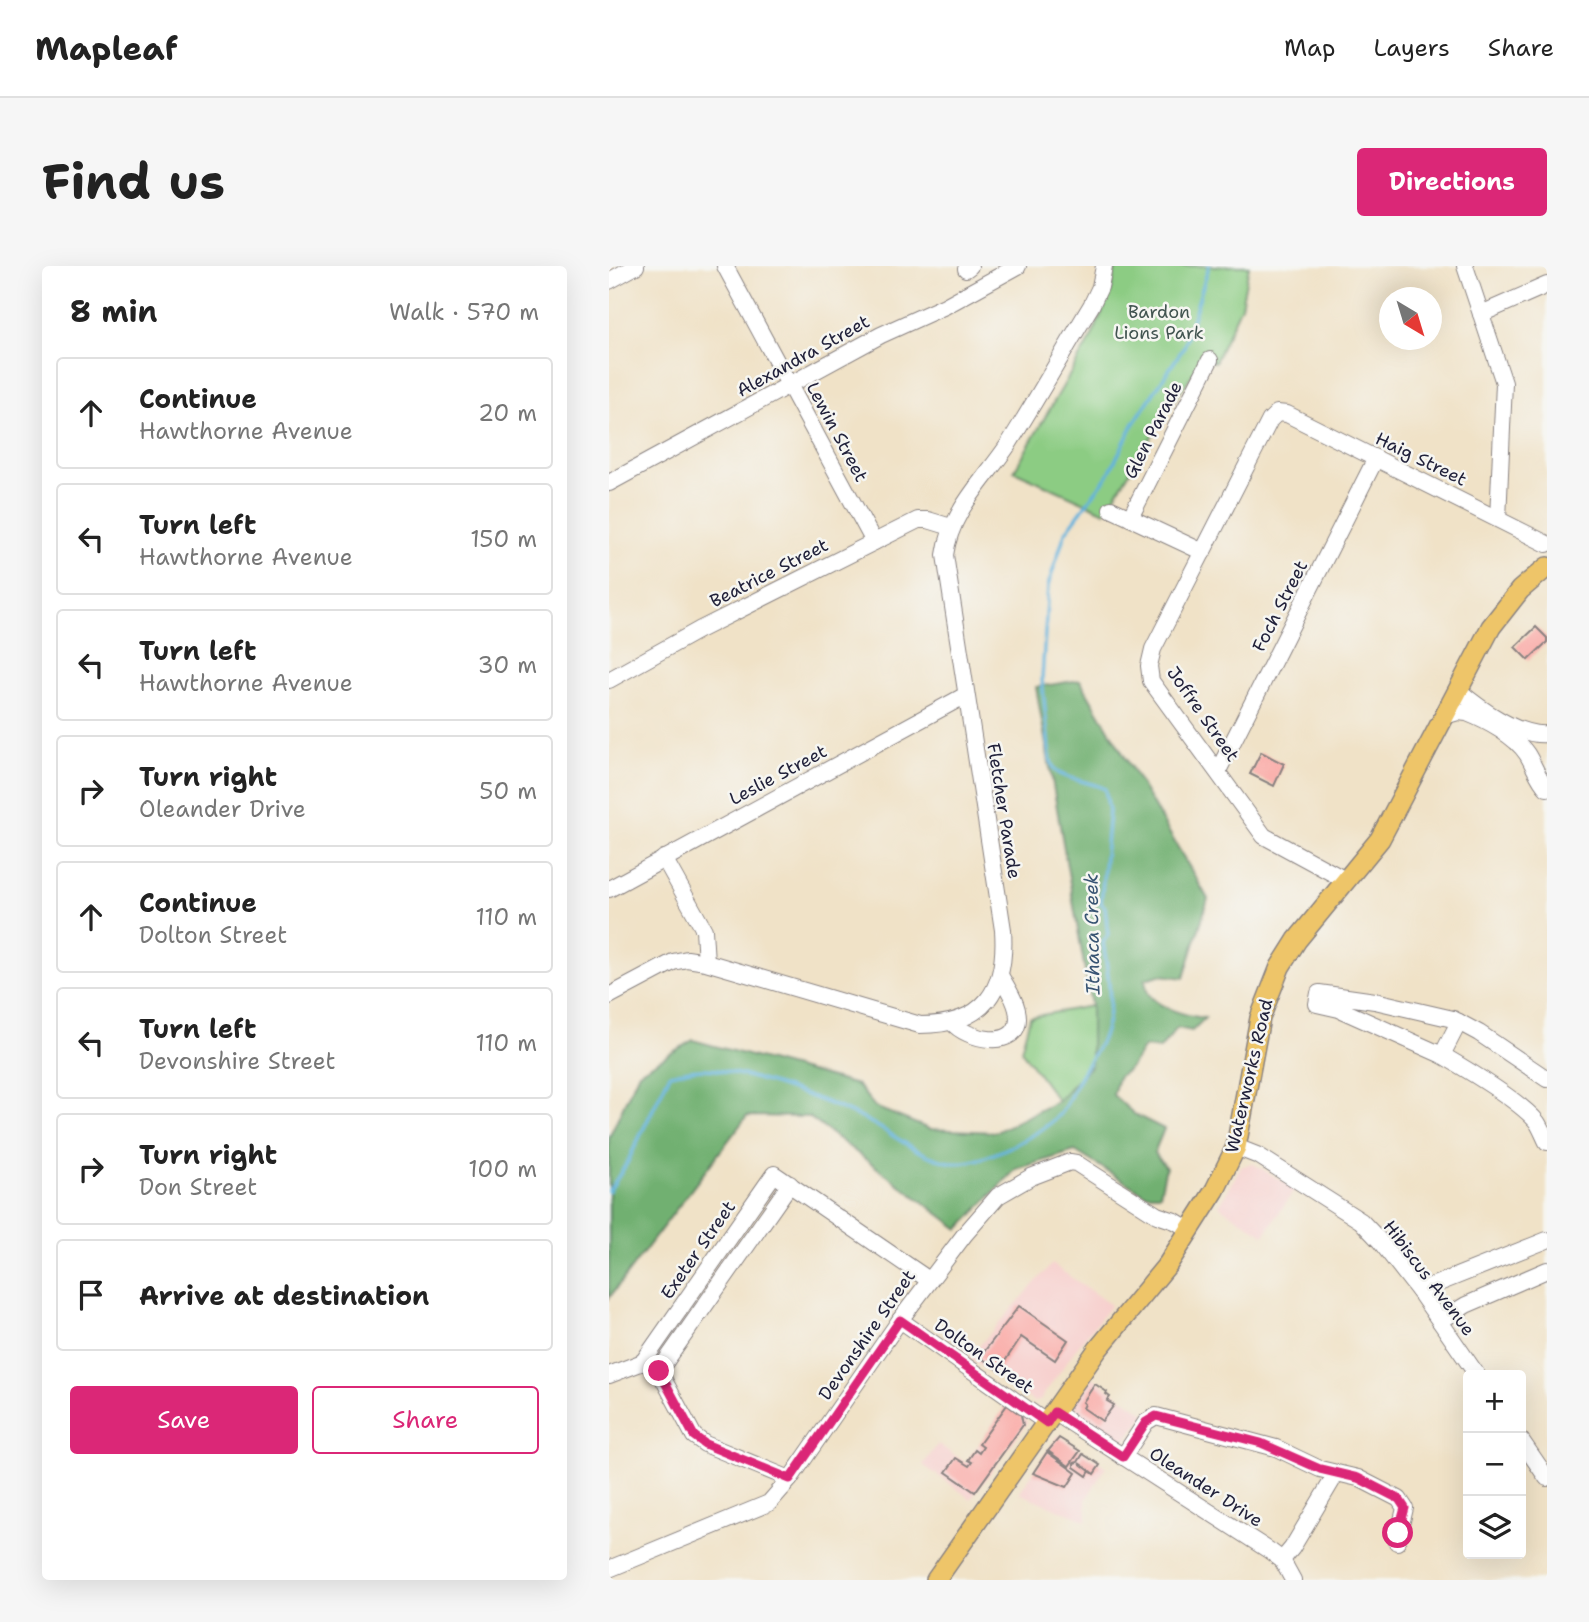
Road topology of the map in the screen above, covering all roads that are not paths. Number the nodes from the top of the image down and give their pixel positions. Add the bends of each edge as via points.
1 (636, 266) edge
2 (725, 266) edge
3 (1018, 266) edge
4 (1104, 266) edge
5 (1465, 266) edge
6 (609, 281) edge
7 (1547, 285) edge
8 (1481, 314) junction
9 (1210, 360) dead end
10 (791, 384) junction
11 (1277, 413) joint
12 (1376, 458) junction
13 (609, 483) edge
14 (1111, 509) dead end
15 (1130, 518) junction
16 (1499, 519) junction
17 (951, 527) junction
18 (874, 542) junction
19 (1547, 544) edge
20 (1203, 552) junction
21 (1547, 566) edge
22 (609, 680) edge
23 (1458, 690) junction
24 (965, 695) junction
25 (1444, 716) junction
26 (1496, 723) junction
27 (1547, 734) edge
28 (1547, 740) edge
29 (1218, 771) junction
30 (1537, 772) junction
31 (1547, 788) edge
32 (664, 858) junction
33 (1347, 881) junction
34 (609, 888) edge
35 (706, 962) junction
36 (1001, 977) junction
37 (609, 996) edge
38 (1355, 998) junction
39 (1358, 1018) junction
40 (952, 1022) junction
41 (1459, 1022) junction
42 (1442, 1055) junction
43 (1547, 1079) edge
44 (1547, 1142) edge
45 (1235, 1147) junction
46 (790, 1184) junction
47 (1190, 1230) junction
48 (1547, 1240) edge
49 (1547, 1270) edge
50 (929, 1280) junction
51 (1419, 1291) junction
52 (900, 1320) junction
53 (1440, 1321) junction
54 (643, 1362) junction
55 (1474, 1370) edge
56 (659, 1371) junction
57 (609, 1375) edge
58 (1050, 1418) junction
59 (1526, 1447) edge
60 (1123, 1457) junction
61 (1336, 1474) junction
62 (1547, 1478) edge
63 (790, 1479) junction
64 (1397, 1542) dead end
65 (1282, 1560) junction
66 (609, 1569) edge
67 (936, 1580) edge
68 (1293, 1580) edge

1 - 6 street
2 - 10 street, Lewin Street
3 - 10 street, Alexandra Street
4 - 17 street, Fletcher Parade via 1091,306 1002,454
5 - 8 street
7 - 8 street
8 - 16 street via 1504,383
9 - 15 street, Glen Parade
10 - 13 street, Alexandra Street
10 - 18 street, Lewin Street
11 - 12 street, Haig Street
11 - 20 street, Joffre Street
12 - 16 street, Haig Street
12 - 29 street, Foch Street
14 - 15 street
15 - 20 street
16 - 19 street, Haig Street
17 - 18 street, Beatrice Street via 918,520
17 - 24 street, Fletcher Parade via 945,555
18 - 22 street, Beatrice Street via 699,629
20 - 29 street, Joffre Street via 1153,649 1149,666 1151,681
21 - 23 main road, Waterworks Road via 1500,614
23 - 25 main road, Waterworks Road
23 - 26 street
24 - 32 street, Leslie Street
24 - 36 street, Fletcher Parade via 1003,930
25 - 26 street via 1465,712
25 - 33 main road, Waterworks Road via 1386,830
26 - 27 street
26 - 30 street via 1521,746
28 - 30 street via 1535,756
29 - 33 street, Joffre Street via 1264,836
30 - 31 street
32 - 34 street, Leslie Street
32 - 35 street via 704,930
33 - 45 main road, Waterworks Road via 1297,940 1268,993
35 - 37 street, Fletcher Parade via 673,962
35 - 40 street, Fletcher Parade via 921,1025
36 - 40 street, Fletcher Parade via 983,1004
36 - 40 street via 1016,1009 1017,1025 1012,1032 1002,1038 980,1039
38 - 39 street via 1353,1009
38 - 39 street via 1319,993 1317,1004
38 - 41 street
39 - 42 street
41 - 42 street
41 - 43 street
42 - 44 street via 1517,1105 1537,1122
45 - 47 main road, Waterworks Road via 1222,1179
45 - 51 street, Hibiscus Avenue via 1265,1160 1361,1222
46 - 50 street
46 - 54 street, Exeter Street via 774,1174
46 - 56 street
47 - 50 street, Devonshire Street via 1070,1162 998,1196
47 - 58 main road, Waterworks Road
48 - 51 street
49 - 53 street
50 - 52 street, Devonshire Street
51 - 53 street, Hibiscus Avenue
52 - 58 street, Dolton Street
52 - 63 street, Devonshire Street
53 - 55 street, Hibiscus Avenue
54 - 56 street
54 - 57 street
56 - 63 street via 694,1436
58 - 60 street, Oleander Drive
58 - 67 main road, Waterworks Road
59 - 62 street
60 - 61 street via 1146,1422 1162,1416 1261,1443
60 - 65 street, Oleander Drive
61 - 64 street via 1358,1478 1403,1503
61 - 65 street
63 - 66 street, Devonshire Street via 769,1503
65 - 68 street, Oleander Drive

